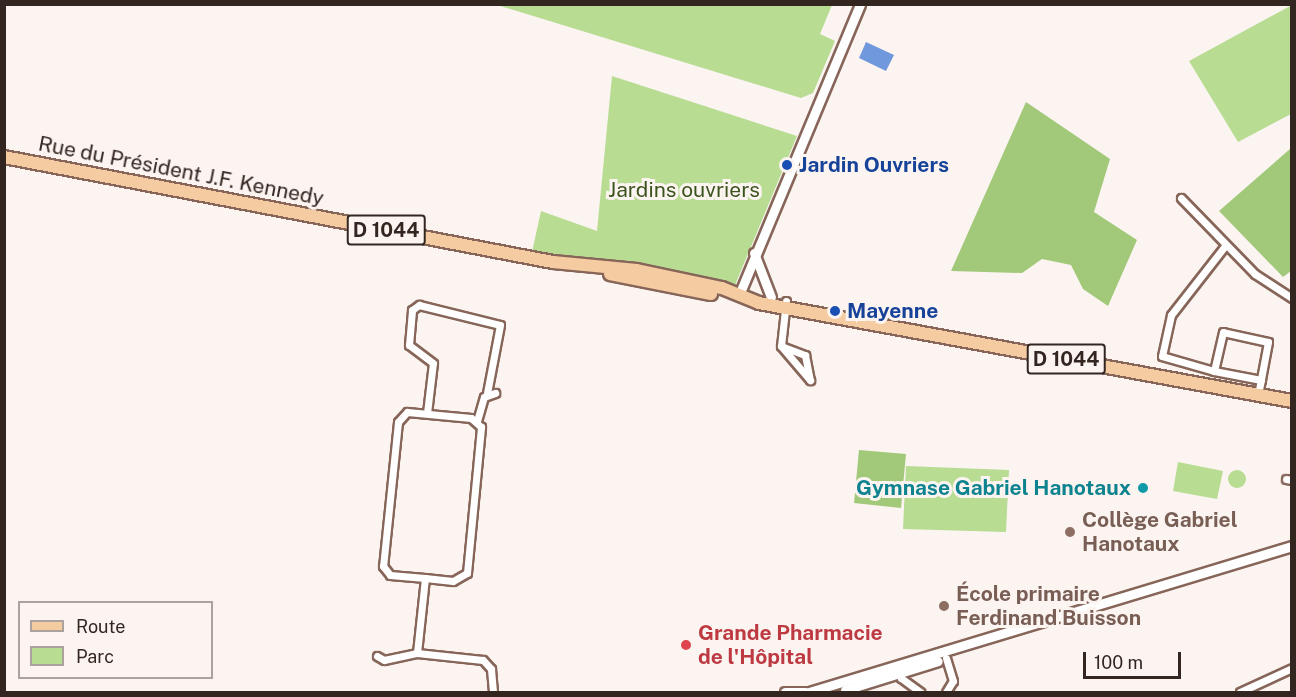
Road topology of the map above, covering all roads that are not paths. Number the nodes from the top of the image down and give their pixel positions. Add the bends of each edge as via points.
1 (860, 4) edge
2 (4, 158) edge
3 (1181, 198) dead end
4 (1225, 246) junction
5 (754, 253) junction
6 (739, 295) junction
7 (771, 297) junction
8 (1292, 298) edge
9 (785, 304) junction
10 (781, 346) junction
11 (1214, 371) junction
12 (1261, 380) junction
13 (1258, 395) junction
14 (1292, 401) edge
15 (427, 414) junction
16 (477, 421) junction
17 (1292, 546) edge
18 (425, 578) junction
19 (979, 645) junction
20 (417, 652) junction
21 (377, 656) dead end
22 (932, 658) junction
23 (946, 658) junction
24 (1292, 668) edge
25 (899, 675) junction
26 (493, 693) edge
27 (785, 693) edge
28 (807, 693) edge
29 (837, 693) edge
30 (920, 693) edge
31 (946, 693) edge
32 (1240, 693) edge

1 - 5 street
2 - 6 main road, Rue du Président J.F. Kennedy / D 1044 via 562,263 637,270
3 - 4 street
4 - 8 street via 1277,293
4 - 11 street via 1171,315 1162,356
5 - 6 street
5 - 7 street
6 - 7 main road, Rue du Président J.F. Kennedy / D 1044
6 - 9 main road, Rue du Président J.F. Kennedy / D 1044
7 - 9 main road, Rue du Président J.F. Kennedy / D 1044
9 - 10 street
9 - 13 main road, Rue du Président J.F. Kennedy / D 1044
10 - 10 street via 805,355 810,380 788,358
11 - 12 street
11 - 12 street via 1222,332 1257,338 1268,342
12 - 13 street
13 - 14 main road, Rue du Président J.F. Kennedy / D 1044
15 - 16 street
15 - 16 street via 433,363 409,345 412,310 420,305 500,325 491,393
15 - 18 street via 400,414 383,566 390,575
16 - 18 street via 467,573 453,581
17 - 19 street
18 - 20 street
19 - 22 street
19 - 23 street
20 - 21 street via 384,660
20 - 26 street via 483,660 491,669
22 - 25 street
22 - 28 street
23 - 25 street
23 - 31 street via 953,681
24 - 32 street
25 - 29 street
25 - 30 street
27 - 28 street

